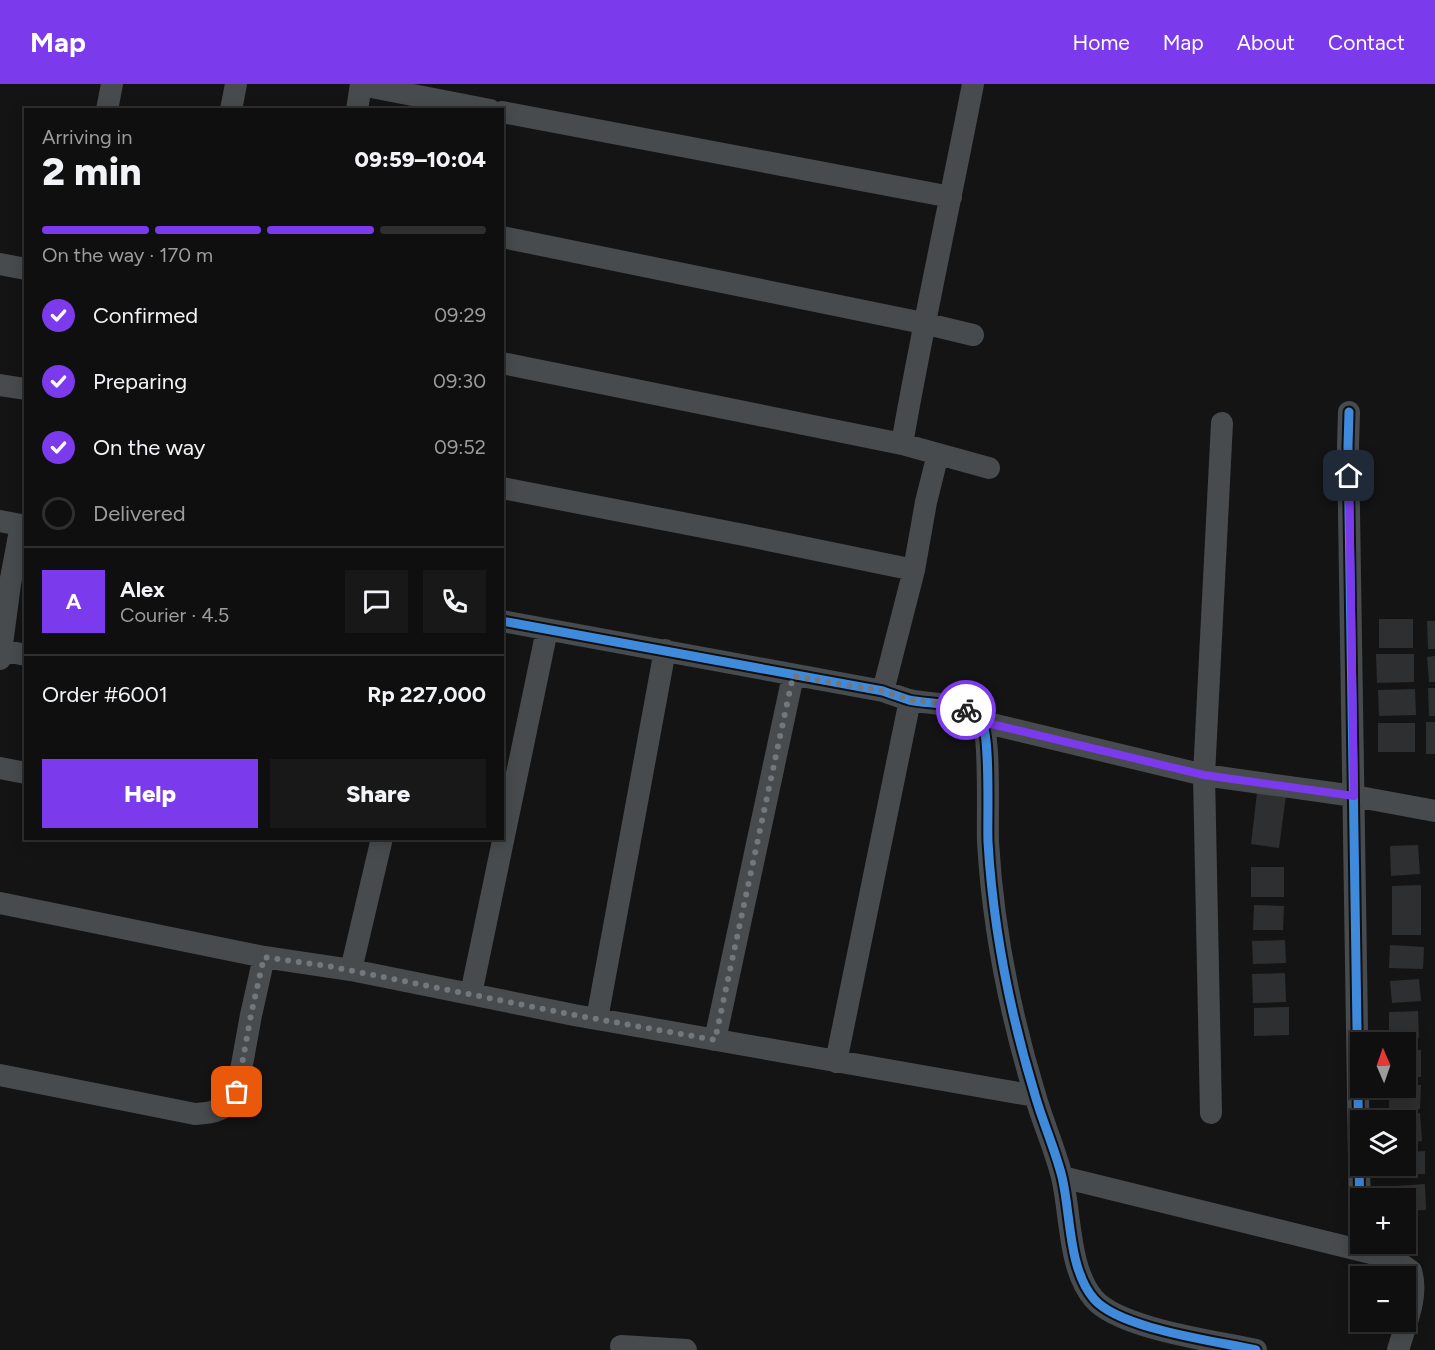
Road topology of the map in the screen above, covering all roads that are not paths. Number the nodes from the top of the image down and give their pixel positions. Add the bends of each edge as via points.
1 (112, 84) edge
2 (236, 84) edge
3 (361, 84) edge
4 (973, 84) edge
5 (107, 108) edge
6 (231, 108) edge
7 (357, 108) edge
8 (480, 108) edge
9 (504, 112) edge
10 (951, 197) junction
11 (504, 237) edge
12 (0, 264) edge
13 (24, 268) edge
14 (924, 323) junction
15 (973, 336) dead end
16 (504, 363) edge
17 (0, 384) edge
18 (24, 389) edge
19 (1349, 412) dead end
20 (1222, 423) dead end
21 (902, 444) junction
22 (938, 454) junction
23 (989, 468) dead end
24 (504, 488) edge
25 (15, 524) edge
26 (914, 570) junction
27 (504, 621) edge
28 (547, 630) junction
29 (665, 650) junction
30 (1, 655) edge
31 (24, 655) edge
32 (793, 676) junction
33 (883, 691) junction
34 (910, 700) junction
35 (983, 722) junction
36 (0, 768) edge
37 (24, 773) edge
38 (1204, 775) junction
39 (1354, 796) junction
40 (1435, 811) edge
41 (504, 836) edge
42 (377, 840) edge
43 (503, 840) edge
44 (0, 903) edge
45 (264, 957) junction
46 (351, 970) junction
47 (471, 994) junction
48 (597, 1019) junction
49 (715, 1040) junction
50 (836, 1062) junction
51 (0, 1075) edge
52 (1035, 1096) junction
53 (1211, 1113) dead end
54 (1062, 1177) junction
55 (1360, 1188) edge
56 (621, 1346) dead end
57 (686, 1350) edge
58 (1256, 1350) edge
59 (1398, 1350) edge

1 - 5 street
2 - 6 street
3 - 7 street
3 - 8 street
4 - 10 street
9 - 10 street
10 - 14 street
11 - 14 street
12 - 13 street
14 - 15 street
14 - 21 street
16 - 21 street
17 - 18 street
19 - 39 street
20 - 38 street
21 - 22 street
22 - 23 street
22 - 26 street
24 - 26 street
25 - 30 street
26 - 33 street
27 - 28 street
28 - 29 street
28 - 41 street
29 - 32 street
29 - 48 street
30 - 31 street
32 - 33 street
32 - 49 street
33 - 34 street
34 - 35 street via 963,709
34 - 50 street
35 - 38 street
35 - 52 street via 988,754 988,844 996,931
36 - 37 street
38 - 39 street
38 - 53 street
39 - 40 street
39 - 55 street
42 - 46 street
43 - 47 street
44 - 45 street
45 - 46 street
45 - 51 street via 237,1092 224,1108 195,1114
46 - 47 street
47 - 48 street
48 - 49 street
49 - 50 street
50 - 52 street
52 - 54 street
54 - 58 street via 1076,1260 1094,1299 1109,1311 1133,1321
54 - 59 street via 1378,1255 1401,1264 1411,1271 1414,1287
56 - 57 street

